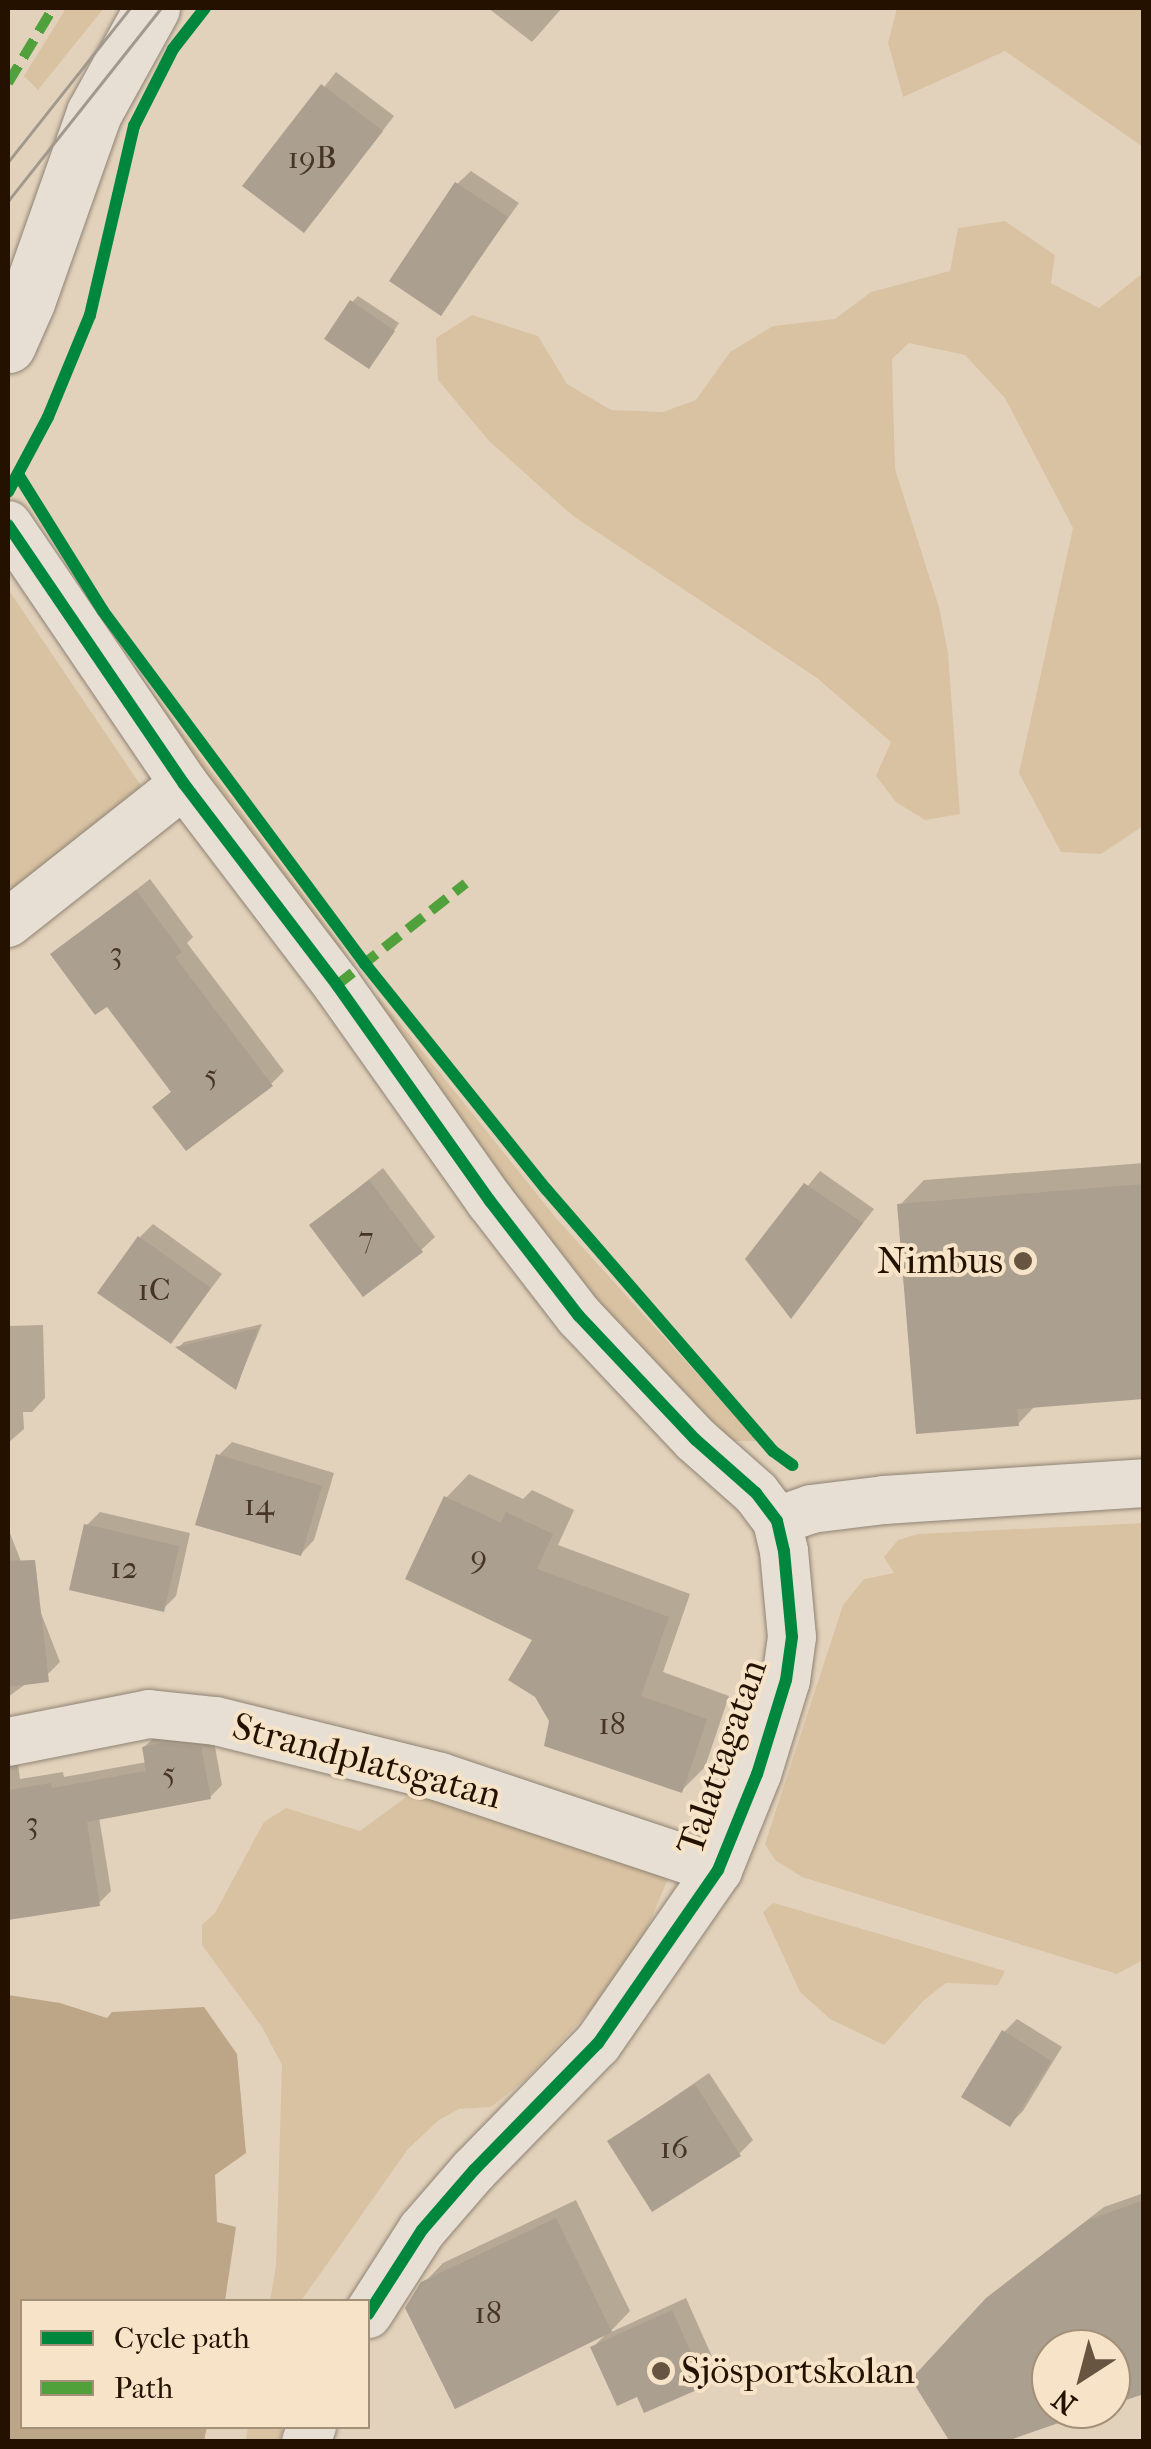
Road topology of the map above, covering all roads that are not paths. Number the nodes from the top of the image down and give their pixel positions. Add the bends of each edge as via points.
1 (152, 8) edge
2 (8, 345) edge
3 (8, 525) edge
4 (184, 784) junction
5 (8, 923) edge
6 (1144, 1482) edge
7 (776, 1522) junction
8 (8, 1742) edge
9 (718, 1870) junction
10 (370, 2311) edge

1 - 2 street via 94,113
3 - 4 street, Talattagatan
4 - 5 street
4 - 7 street, Talattagatan via 579,1316 756,1492
6 - 7 street via 884,1500
7 - 9 street, Talattagatan via 791,1594 786,1680
8 - 9 street, Strandplatsgatan via 149,1714 216,1721 440,1776
9 - 10 street, Talattagatan via 598,2043 422,2230

